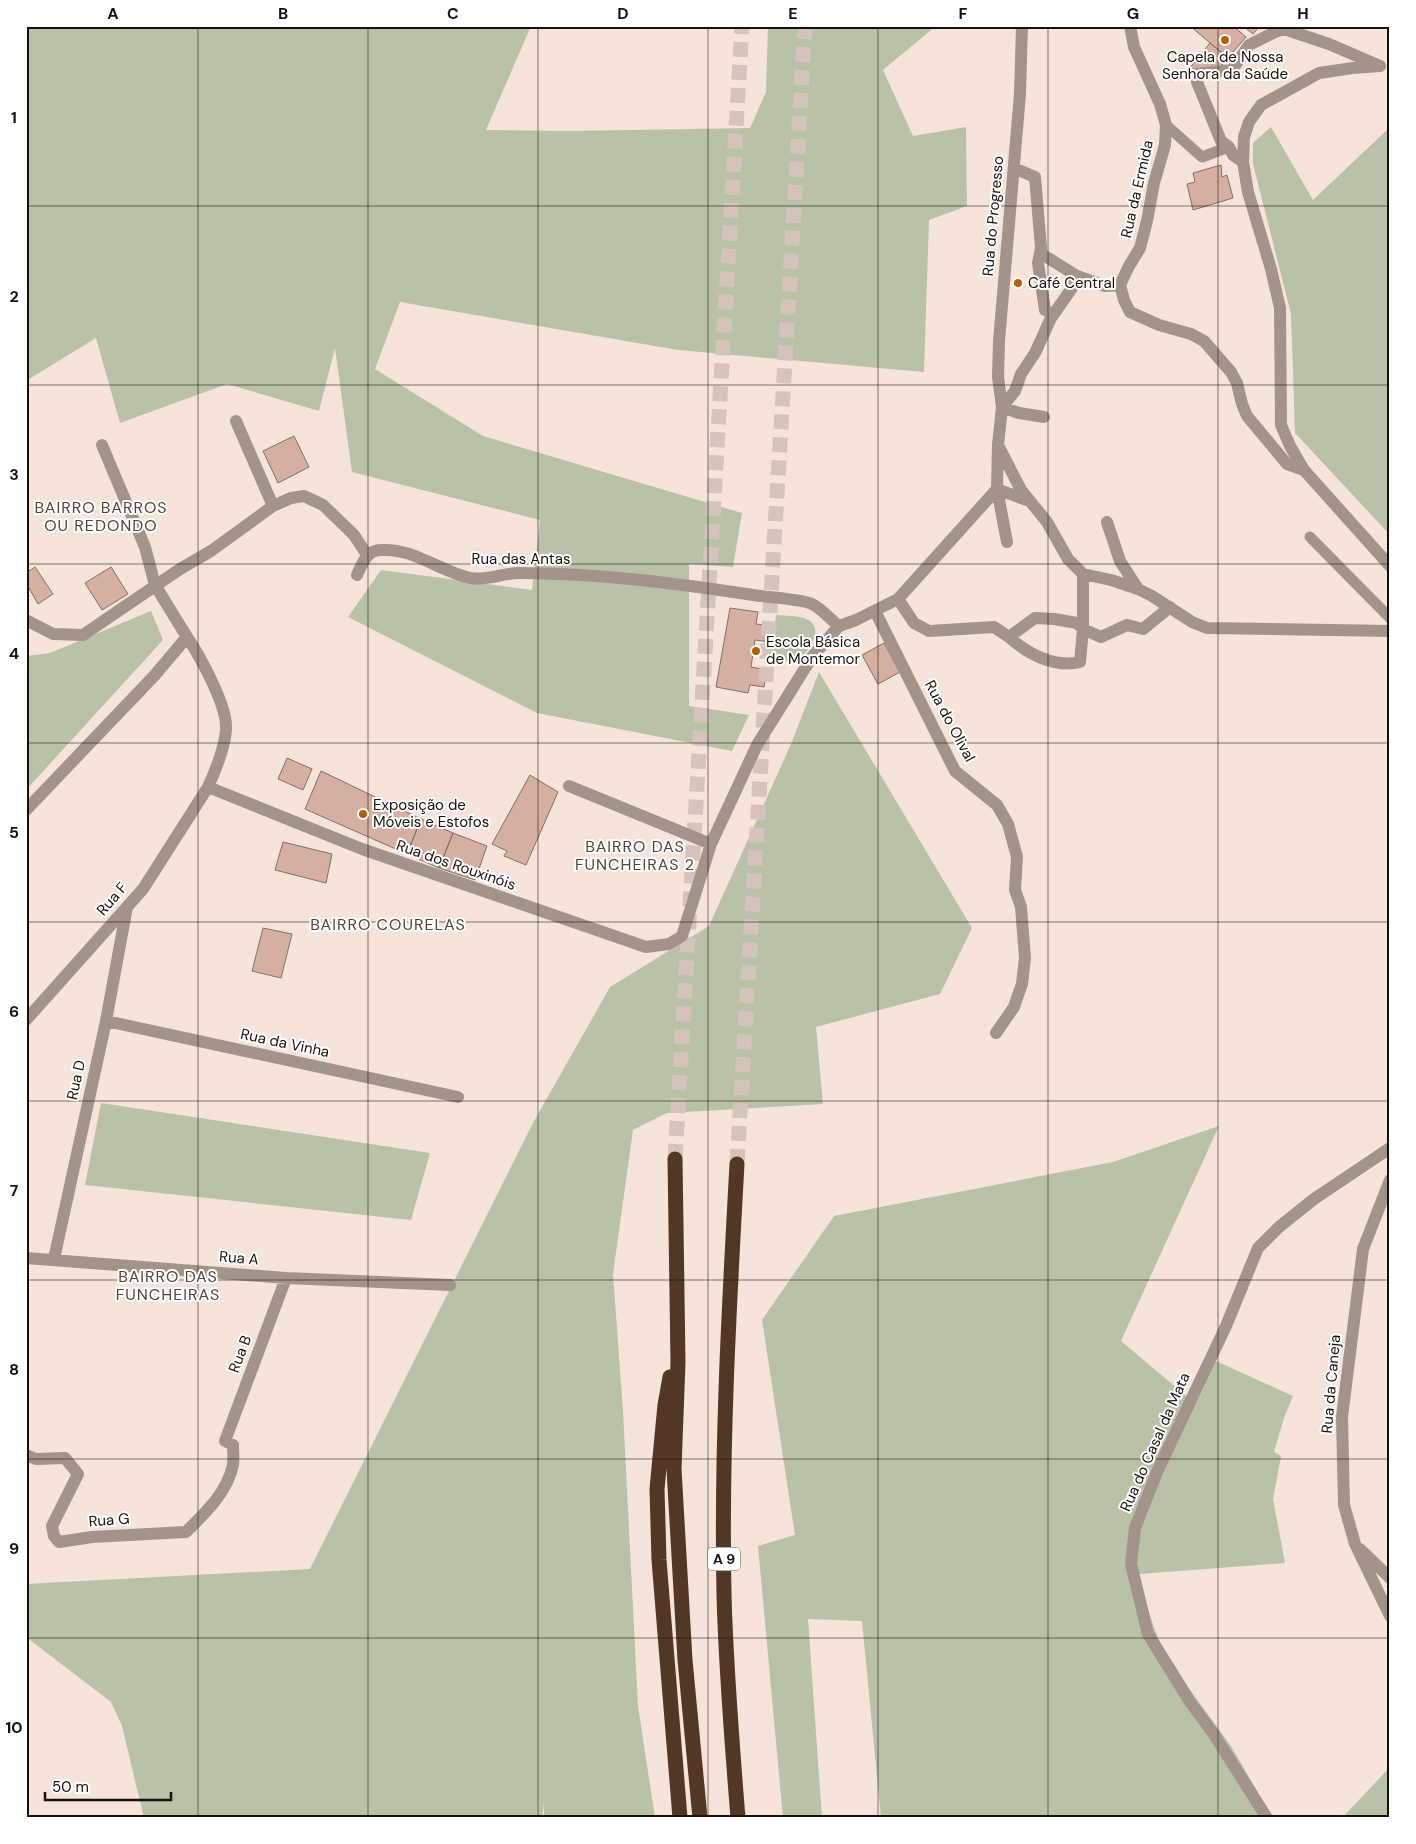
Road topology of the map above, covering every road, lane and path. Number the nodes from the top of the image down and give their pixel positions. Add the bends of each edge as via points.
1 (1022, 26) edge
2 (1130, 26) edge
3 (1385, 66) edge
4 (1166, 125) junction
5 (1229, 147) junction
6 (1243, 162) junction
7 (1014, 168) junction
8 (1040, 253) junction
9 (1077, 276) junction
10 (1120, 285) junction
11 (1053, 314) junction
12 (1002, 407) junction
13 (1044, 417) dead end
14 (236, 421) dead end
15 (102, 445) dead end
16 (998, 445) junction
17 (1304, 470) junction
18 (997, 489) junction
19 (1031, 502) junction
20 (273, 506) junction
21 (1107, 522) dead end
22 (1310, 537) dead end
23 (1007, 542) dead end
24 (367, 556) junction
25 (1390, 566) edge
26 (1083, 574) junction
27 (357, 576) dead end
28 (156, 585) junction
29 (1138, 589) junction
30 (898, 599) junction
31 (1170, 608) junction
32 (875, 612) junction
33 (1390, 618) edge
34 (26, 620) edge
35 (839, 626) junction
36 (1083, 629) junction
37 (1390, 631) edge
38 (1009, 636) junction
39 (187, 637) junction
40 (569, 786) dead end
41 (208, 787) junction
42 (26, 810) edge
43 (711, 844) junction
44 (127, 907) junction
45 (26, 1020) edge
46 (106, 1021) junction
47 (996, 1033) dead end
48 (458, 1096) dead end
49 (1390, 1148) edge
50 (675, 1159) tunnel mouth
51 (737, 1164) tunnel mouth
52 (1390, 1180) edge
53 (26, 1258) edge
54 (54, 1259) junction
55 (286, 1278) junction
56 (450, 1285) dead end
57 (677, 1333) junction
58 (225, 1441) joint
59 (26, 1456) edge
60 (1355, 1544) junction
61 (1390, 1578) edge
62 (1390, 1616) edge
63 (680, 1818) edge
64 (700, 1818) edge
65 (738, 1818) edge
66 (1267, 1818) edge

1 - 7 street, Rua do Progresso
2 - 4 street, Rua da Ermida via 1134,47
3 - 5 street via 1284,29 1249,45 1232,70 1196,74 1222,141
3 - 6 street via 1319,73 1261,105 1246,129
4 - 5 street via 1202,157
4 - 10 street, Rua da Ermida via 1165,145 1140,248
5 - 6 street via 1232,155
6 - 17 street via 1248,192 1280,308 1281,424
7 - 8 street via 1035,176
7 - 12 street, Rua do Progresso via 999,340 998,377
8 - 9 street
8 - 11 street via 1038,263 1045,310
9 - 10 street via 1105,286
9 - 11 street
10 - 17 street via 1130,312 1204,340 1238,383 1247,416 1287,464
11 - 12 street via 1015,391
12 - 13 street
12 - 16 street, Rua do Progresso
14 - 20 street
15 - 28 street, Rua F via 145,547
16 - 18 street, Rua do Progresso
16 - 19 street via 1021,490
17 - 25 street
18 - 19 street
18 - 23 street, Rua do Progresso
18 - 30 street
19 - 26 street via 1047,522 1068,559
20 - 24 street via 304,496 323,505 354,535
20 - 28 street via 211,551
21 - 29 street via 1120,561
22 - 33 street
24 - 27 street
24 - 35 street, Rua das Antas via 378,549 411,553 472,578 516,573 605,576 812,603
26 - 29 street
26 - 36 street
28 - 34 street via 83,635 53,634
28 - 39 street, Rua F
29 - 31 street
30 - 32 street
30 - 38 street via 914,623 929,630 994,628
31 - 36 street via 1143,629 1127,625 1101,636
31 - 37 street via 1207,628
32 - 35 street
32 - 47 street, Rua do Olival via 955,771 997,805 1008,824 1017,857 1015,890 1025,958 1017,999
35 - 43 street via 812,656 757,745
36 - 38 street via 1077,623 1035,618
36 - 38 street via 1080,662 1072,664 1047,660 1021,648
39 - 41 street, Rua F via 222,701 226,726 220,756
39 - 42 street
40 - 43 street
41 - 43 street, Rua dos Rouxinóis via 362,849 646,947 669,944 682,936
41 - 44 street, Rua F
44 - 45 street, Rua F
44 - 46 street, Rua D
46 - 48 street, Rua da Vinha
46 - 54 street, Rua D
49 - 66 street, Rua do Casal da Mata via 1314,1199 1258,1248 1226,1326 1156,1472 1135,1528 1131,1564 1148,1634
50 - 57 highway
51 - 65 highway, A 9 via 725,1403 724,1523 725,1605
52 - 60 street, Rua da Caneja via 1363,1249 1342,1417 1344,1505
53 - 54 street, Rua A
54 - 55 street, Rua A
55 - 56 street, Rua A
55 - 58 street, Rua B
57 - 63 highway via 665,1405 657,1489 659,1560
57 - 64 highway via 674,1469 678,1556
58 - 59 street, Rua G via 233,1445 233,1465 222,1491 186,1532 59,1542 52,1526 78,1474 65,1458
60 - 61 street
60 - 62 street, Rua da Caneja

